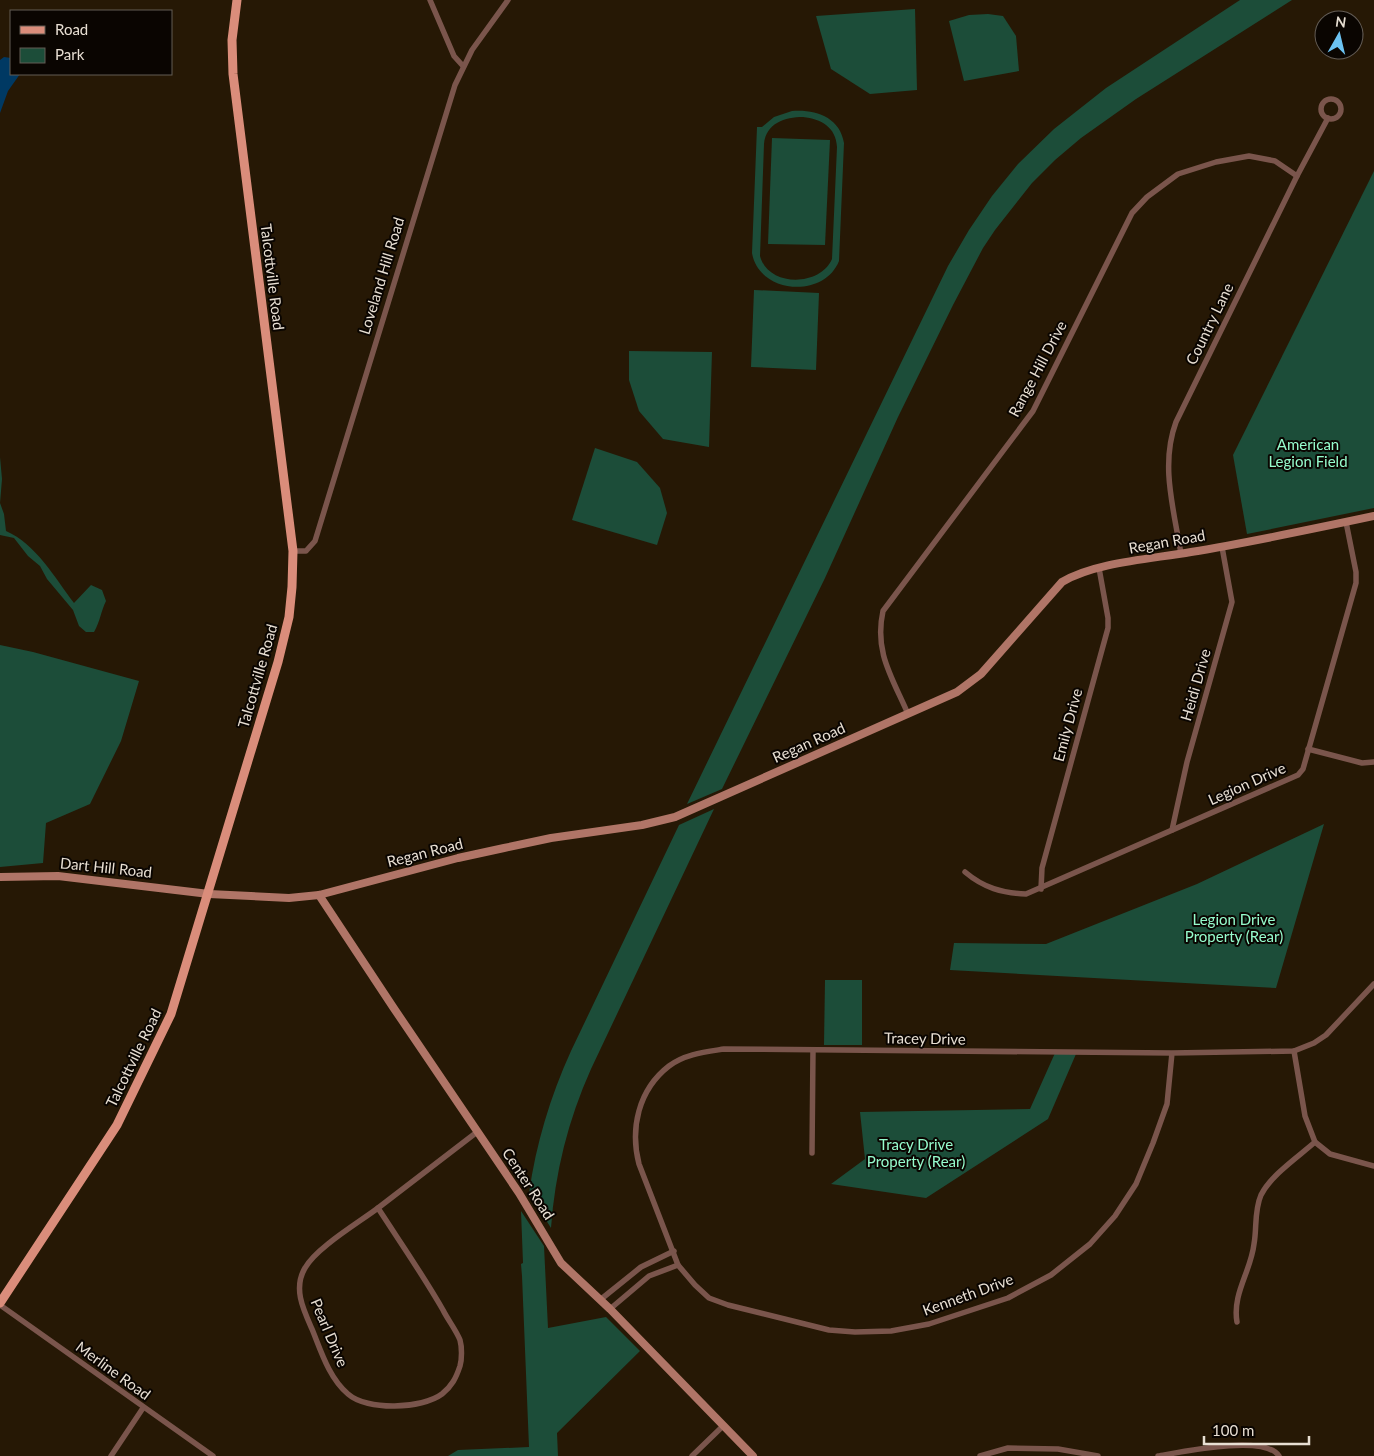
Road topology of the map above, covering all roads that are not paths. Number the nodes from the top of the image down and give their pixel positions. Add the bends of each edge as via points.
1 (238, 0) edge
2 (430, 0) edge
3 (508, 0) edge
4 (463, 66) junction
5 (1328, 118) dead end
6 (1297, 176) junction
7 (1374, 516) edge
8 (1346, 522) junction
9 (1222, 547) junction
10 (293, 551) junction
11 (1181, 554) junction
12 (1099, 568) junction
13 (908, 714) junction
14 (1308, 749) junction
15 (1374, 762) edge
16 (1172, 830) junction
17 (965, 872) dead end
18 (0, 877) edge
19 (1041, 889) junction
20 (209, 894) junction
21 (319, 895) junction
22 (1374, 984) edge
23 (813, 1050) junction
24 (1294, 1051) junction
25 (1172, 1053) junction
26 (477, 1132) junction
27 (1315, 1142) junction
28 (812, 1152) dead end
29 (1374, 1166) edge
30 (378, 1208) junction
31 (674, 1251) junction
32 (678, 1265) junction
33 (600, 1300) junction
34 (0, 1304) edge
35 (610, 1309) junction
36 (1237, 1322) dead end
37 (143, 1408) junction
38 (724, 1426) junction
39 (111, 1456) edge
40 (213, 1456) edge
41 (692, 1456) edge
42 (753, 1456) edge
43 (980, 1456) edge
44 (1098, 1456) edge
45 (1158, 1456) edge
46 (1279, 1456) edge

1 - 10 main road, Talcottville Road via 232,40 233,74
2 - 4 street via 454,56
3 - 4 street, Loveland Hill Road
4 - 10 street, Loveland Hill Road via 409,230 315,541 306,551
5 - 6 street, Country Lane
6 - 11 street, Country Lane via 1171,435 1170,488
6 - 13 street, Range Hill Drive via 1275,161 1249,156 1216,162 1178,174 1147,197 1132,214 1033,411 883,611 879,628 880,647
7 - 8 street, Regan Road
8 - 9 street, Regan Road
8 - 14 street, Legion Drive via 1356,583
9 - 11 street, Regan Road
9 - 16 street, Heidi Drive via 1232,602 1187,762
10 - 20 main road, Talcottville Road via 292,587 285,632
11 - 12 street, Regan Road
12 - 13 street, Regan Road via 1076,574 1062,582 972,682
12 - 19 street, Emily Drive via 1108,628 1042,868
13 - 21 street, Regan Road via 675,818 642,826 551,838 461,857
14 - 15 street via 1362,763
14 - 16 street, Legion Drive via 1303,770 1298,776
16 - 19 street, Legion Drive
17 - 19 street, Legion Drive via 977,882 1005,893 1026,894
18 - 20 street, Dart Hill Road via 58,876
20 - 21 street, Regan Road via 289,898
20 - 34 main road, Talcottville Road via 171,1014 117,1125
21 - 26 street, Center Road
22 - 24 street, Tracey Drive via 1326,1035
23 - 25 street, Tracey Drive
23 - 28 street
23 - 31 street, Tracey Drive via 724,1049 699,1052 668,1067 647,1091 638,1110 635,1148
24 - 25 street, Tracey Drive
24 - 27 street via 1305,1116
25 - 32 street, Kenneth Drive via 1167,1104 1154,1143 1136,1184 1115,1216 1090,1244 1051,1275 1008,1298 929,1324 891,1331 829,1330 709,1298
26 - 30 street, Pearl Drive
26 - 33 street, Center Road via 561,1263
27 - 29 street via 1330,1154
27 - 36 street via 1270,1182 1261,1196 1254,1246 1236,1301
30 - 30 street, Pearl Drive via 314,1256 304,1269 299,1282 303,1310 330,1370 350,1396 378,1406 427,1402 442,1394 456,1380 461,1360 460,1341
31 - 32 street, Tracey Drive
31 - 33 street via 641,1267
32 - 35 street via 649,1276
33 - 35 street, Center Road
34 - 37 street, Merline Road
35 - 38 street, Center Road
37 - 39 street
37 - 40 street, Merline Road
38 - 41 street
38 - 42 street, Center Road
43 - 44 street via 1008,1448
45 - 46 street via 1204,1447 1232,1446 1260,1447

